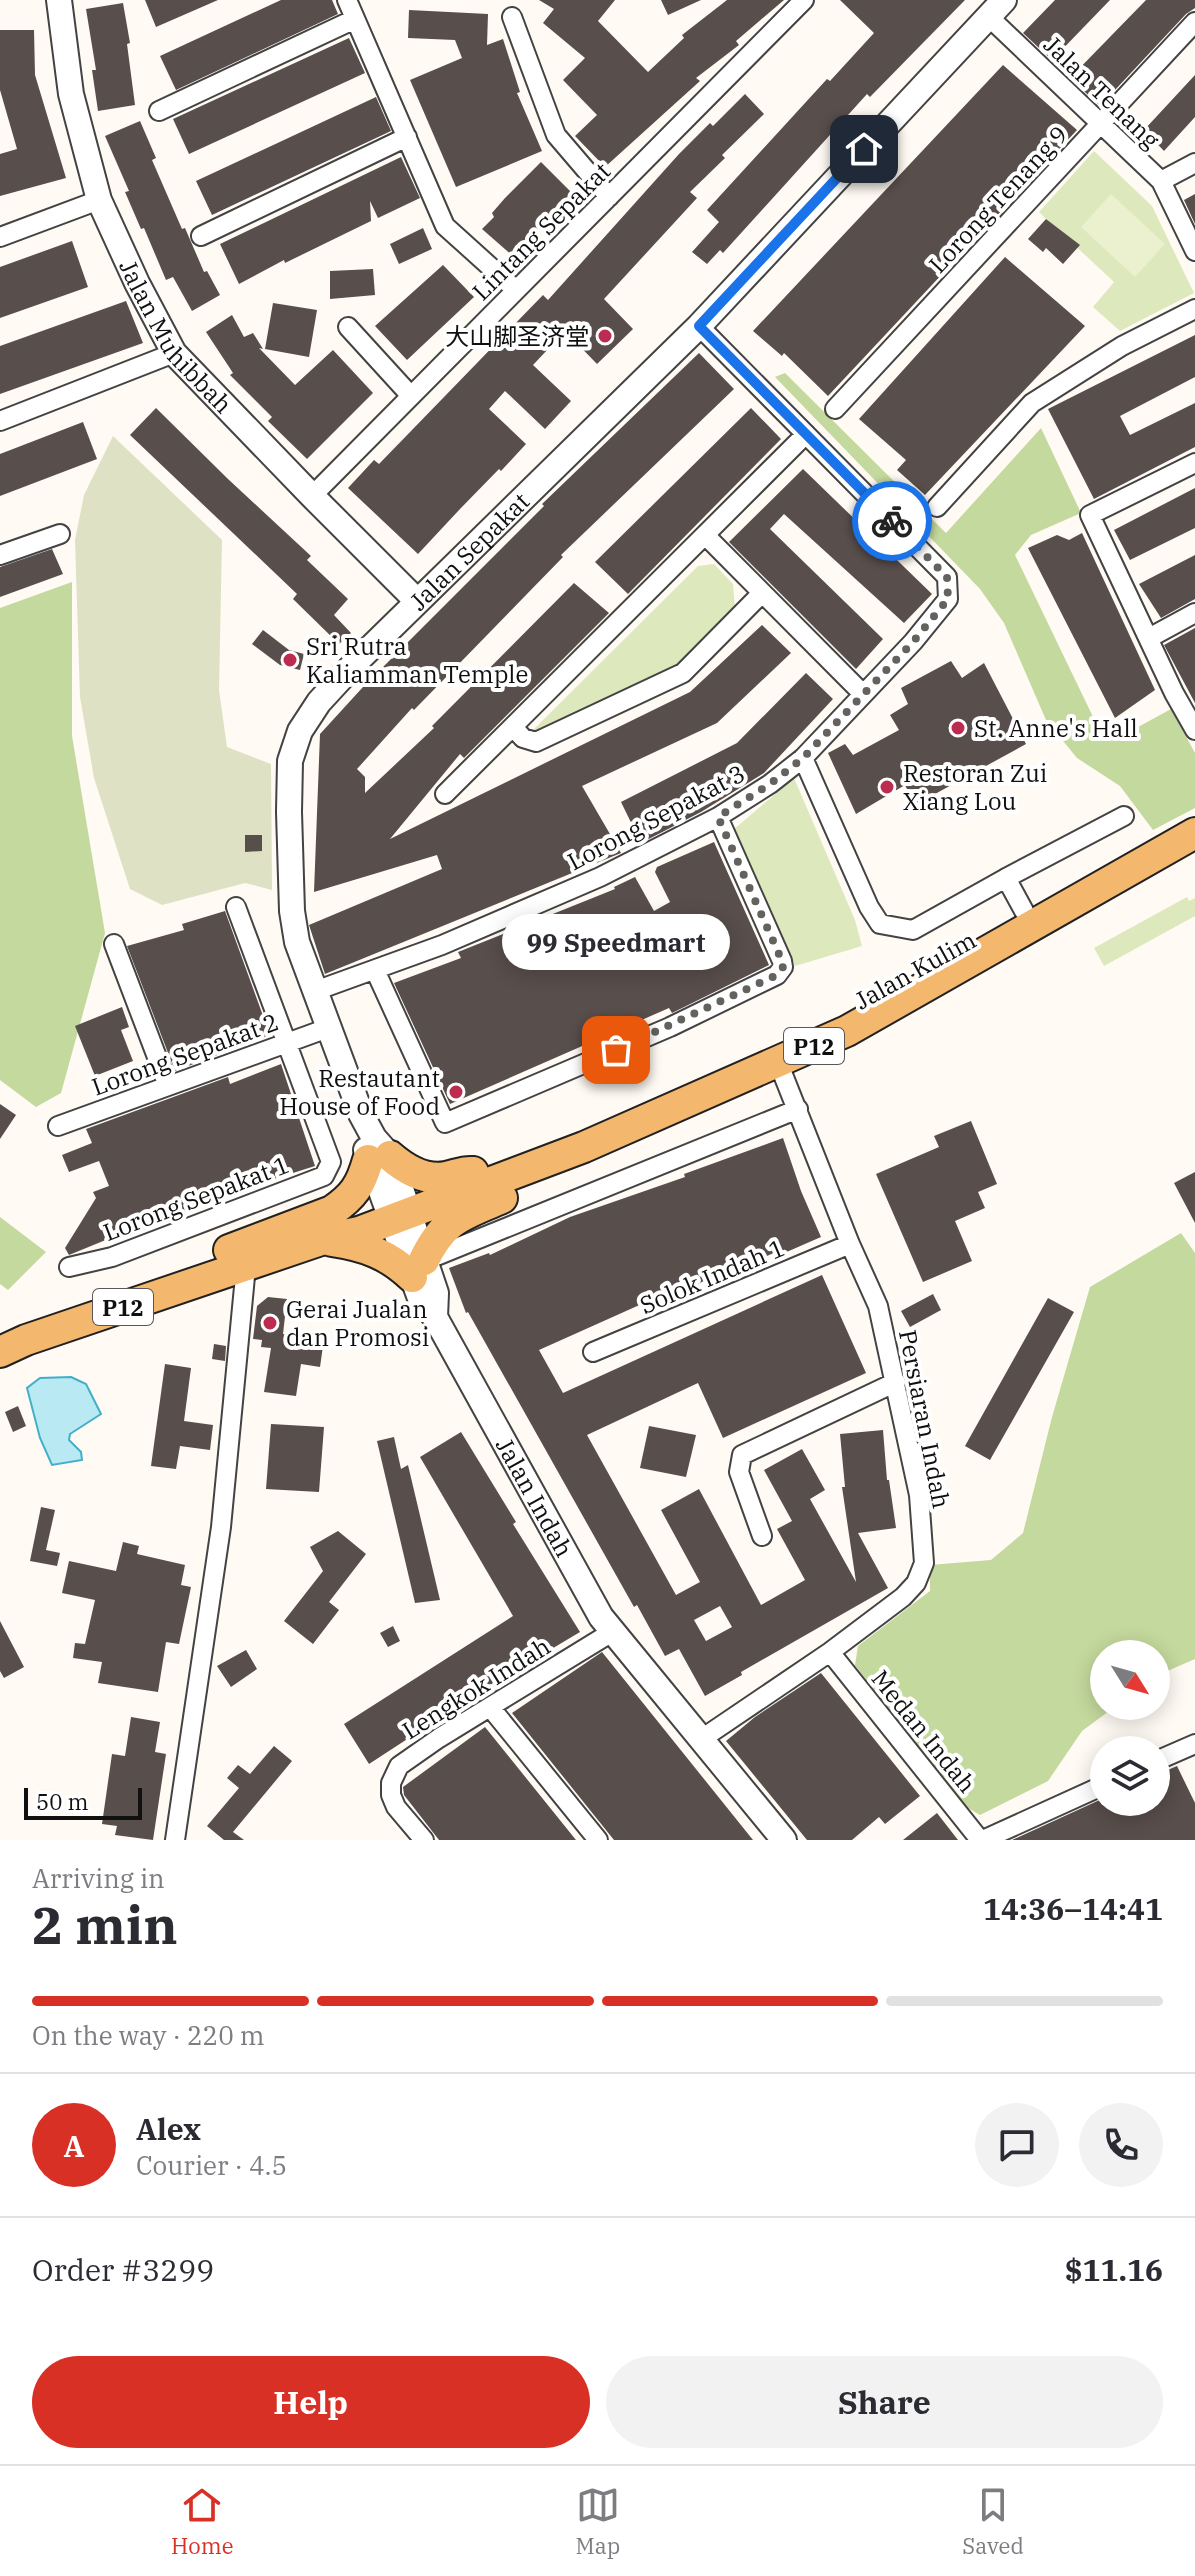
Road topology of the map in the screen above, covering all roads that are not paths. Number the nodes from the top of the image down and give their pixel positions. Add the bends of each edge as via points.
1 (59, 0) edge
2 (347, 0) edge
3 (804, 0) edge
4 (996, 8) edge
5 (512, 17) dead end
6 (355, 19) junction
7 (1195, 22) edge
8 (159, 111) dead end
9 (1101, 124) junction
10 (407, 137) junction
11 (1195, 163) edge
12 (1161, 181) junction
13 (609, 197) junction
14 (99, 200) junction
15 (201, 236) dead end
16 (0, 237) edge
17 (1195, 251) edge
18 (516, 290) junction
19 (1195, 309) edge
20 (699, 326) junction
21 (348, 327) dead end
22 (174, 353) junction
23 (411, 396) junction
24 (835, 409) dead end
25 (0, 421) edge
26 (806, 434) junction
27 (1195, 463) edge
28 (312, 496) junction
29 (937, 507) dead end
30 (60, 534) dead end
31 (705, 535) junction
32 (0, 555) edge
33 (762, 593) junction
34 (417, 601) junction
35 (1195, 613) edge
36 (1149, 638) junction
37 (863, 694) junction
38 (513, 727) junction
39 (1195, 730) edge
40 (803, 758) junction
41 (445, 794) dead end
42 (1124, 816) dead end
43 (718, 817) junction
44 (1195, 817) edge
45 (1195, 833) edge
46 (1006, 878) junction
47 (236, 907) dead end
48 (1024, 911) junction
49 (114, 944) dead end
50 (375, 970) junction
51 (315, 991) junction
52 (328, 1028) junction
53 (287, 1043) junction
54 (778, 1062) junction
55 (168, 1086) junction
56 (798, 1109) junction
57 (58, 1126) dead end
58 (584, 1147) junction
59 (379, 1158) junction
60 (473, 1172) junction
61 (397, 1208) junction
62 (321, 1240) junction
63 (850, 1244) junction
64 (246, 1266) junction
65 (69, 1267) dead end
66 (421, 1268) junction
67 (153, 1297) junction
68 (0, 1352) edge
69 (593, 1352) dead end
70 (896, 1382) junction
71 (762, 1536) dead end
72 (612, 1632) junction
73 (830, 1652) junction
74 (490, 1707) junction
75 (700, 1740) junction
76 (1195, 1744) edge
77 (1170, 1755) edge
78 (1090, 1791) edge
79 (175, 1840) edge
80 (424, 1840) edge
81 (598, 1840) edge
82 (784, 1840) edge
83 (981, 1840) edge

1 - 14 street, Jalan Muhibbah via 71,94
2 - 6 street
3 - 13 street, Lintang Sepakat
4 - 9 street, Jalan Tenang
4 - 20 street, Jalan Sepakat
5 - 13 street via 556,135
6 - 8 street
6 - 10 street
7 - 9 street, Lorong Tenang 9
9 - 12 street, Jalan Tenang
9 - 24 street, Lorong Tenang 9
10 - 15 street
10 - 18 street via 445,226
11 - 12 street
12 - 17 street, Jalan Tenang
13 - 18 street, Lintang Sepakat
14 - 16 street
14 - 22 street, Jalan Muhibbah
18 - 23 street, Lintang Sepakat
19 - 29 street via 1122,346 1032,403
20 - 26 street
20 - 34 street, Jalan Sepakat
21 - 23 street
22 - 25 street
22 - 28 street, Jalan Muhibbah
23 - 28 street, Lintang Sepakat
26 - 31 street
26 - 37 street, Lorong Sepakat 3 via 947,577 948,599 942,610
27 - 36 street via 1090,515
28 - 34 street, Jalan Muhibbah
30 - 32 street
31 - 33 street
31 - 38 street
33 - 37 street
33 - 38 street via 683,673 536,742
34 - 51 street, Jalan Sepakat via 319,702 300,731 290,761 292,911
35 - 36 street
36 - 39 street
37 - 40 street, Lorong Sepakat 3
38 - 41 street
40 - 43 street, Lorong Sepakat 3
40 - 46 street via 880,924 913,930
42 - 46 street
43 - 50 street, Lorong Sepakat 3 via 600,877
43 - 50 street via 783,967 777,975 670,1027 445,1123
44 - 48 main road, Jalan Kulim
45 - 54 main road, Jalan Kulim / P12 via 860,1023
46 - 48 street
47 - 53 street
48 - 60 main road, Jalan Kulim / P12 via 789,1038
49 - 55 street
50 - 51 street, Lorong Sepakat 3
51 - 52 street, Jalan Sepakat
52 - 53 street, Lorong Sepakat 2
52 - 59 street, Jalan Sepakat
53 - 55 street, Lorong Sepakat 2
53 - 65 street, Lorong Sepakat 1 via 331,1162 324,1176 112,1257
54 - 56 street, Persiaran Indah
54 - 58 main road, Jalan Kulim / P12
55 - 57 street, Lorong Sepakat 2
56 - 63 street, Persiaran Indah
56 - 66 street via 434,1257
58 - 61 main road, Jalan Kulim / P12
58 - 66 main road via 542,1183 452,1220
59 - 60 main road via 428,1176
59 - 61 street, Jalan Sepakat
59 - 67 main road via 332,1211 199,1261
60 - 61 main road, Jalan Kulim / P12
61 - 62 main road, Jalan Kulim / P12 via 357,1214
61 - 66 street, Jalan Indah
62 - 64 main road, Jalan Kulim / P12
62 - 66 main road via 376,1251
63 - 69 street, Solok Indah 1
63 - 70 street, Persiaran Indah via 878,1306
64 - 67 main road, Jalan Kulim / P12
64 - 79 street via 221,1527
66 - 72 street, Jalan Indah via 421,1301 435,1317
67 - 68 main road, Jalan Kulim / P12
70 - 71 street via 742,1455 739,1472
70 - 73 street, Persiaran Indah via 919,1495 924,1563 903,1597
72 - 74 street, Lengkok Indah
72 - 75 street, Jalan Indah
73 - 75 street, Persiaran Indah
73 - 83 street, Medan Indah
74 - 80 street, Lengkok Indah via 434,1741 395,1774 391,1795 396,1807
74 - 81 street
75 - 82 street, Jalan Indah
76 - 77 street
78 - 83 street

